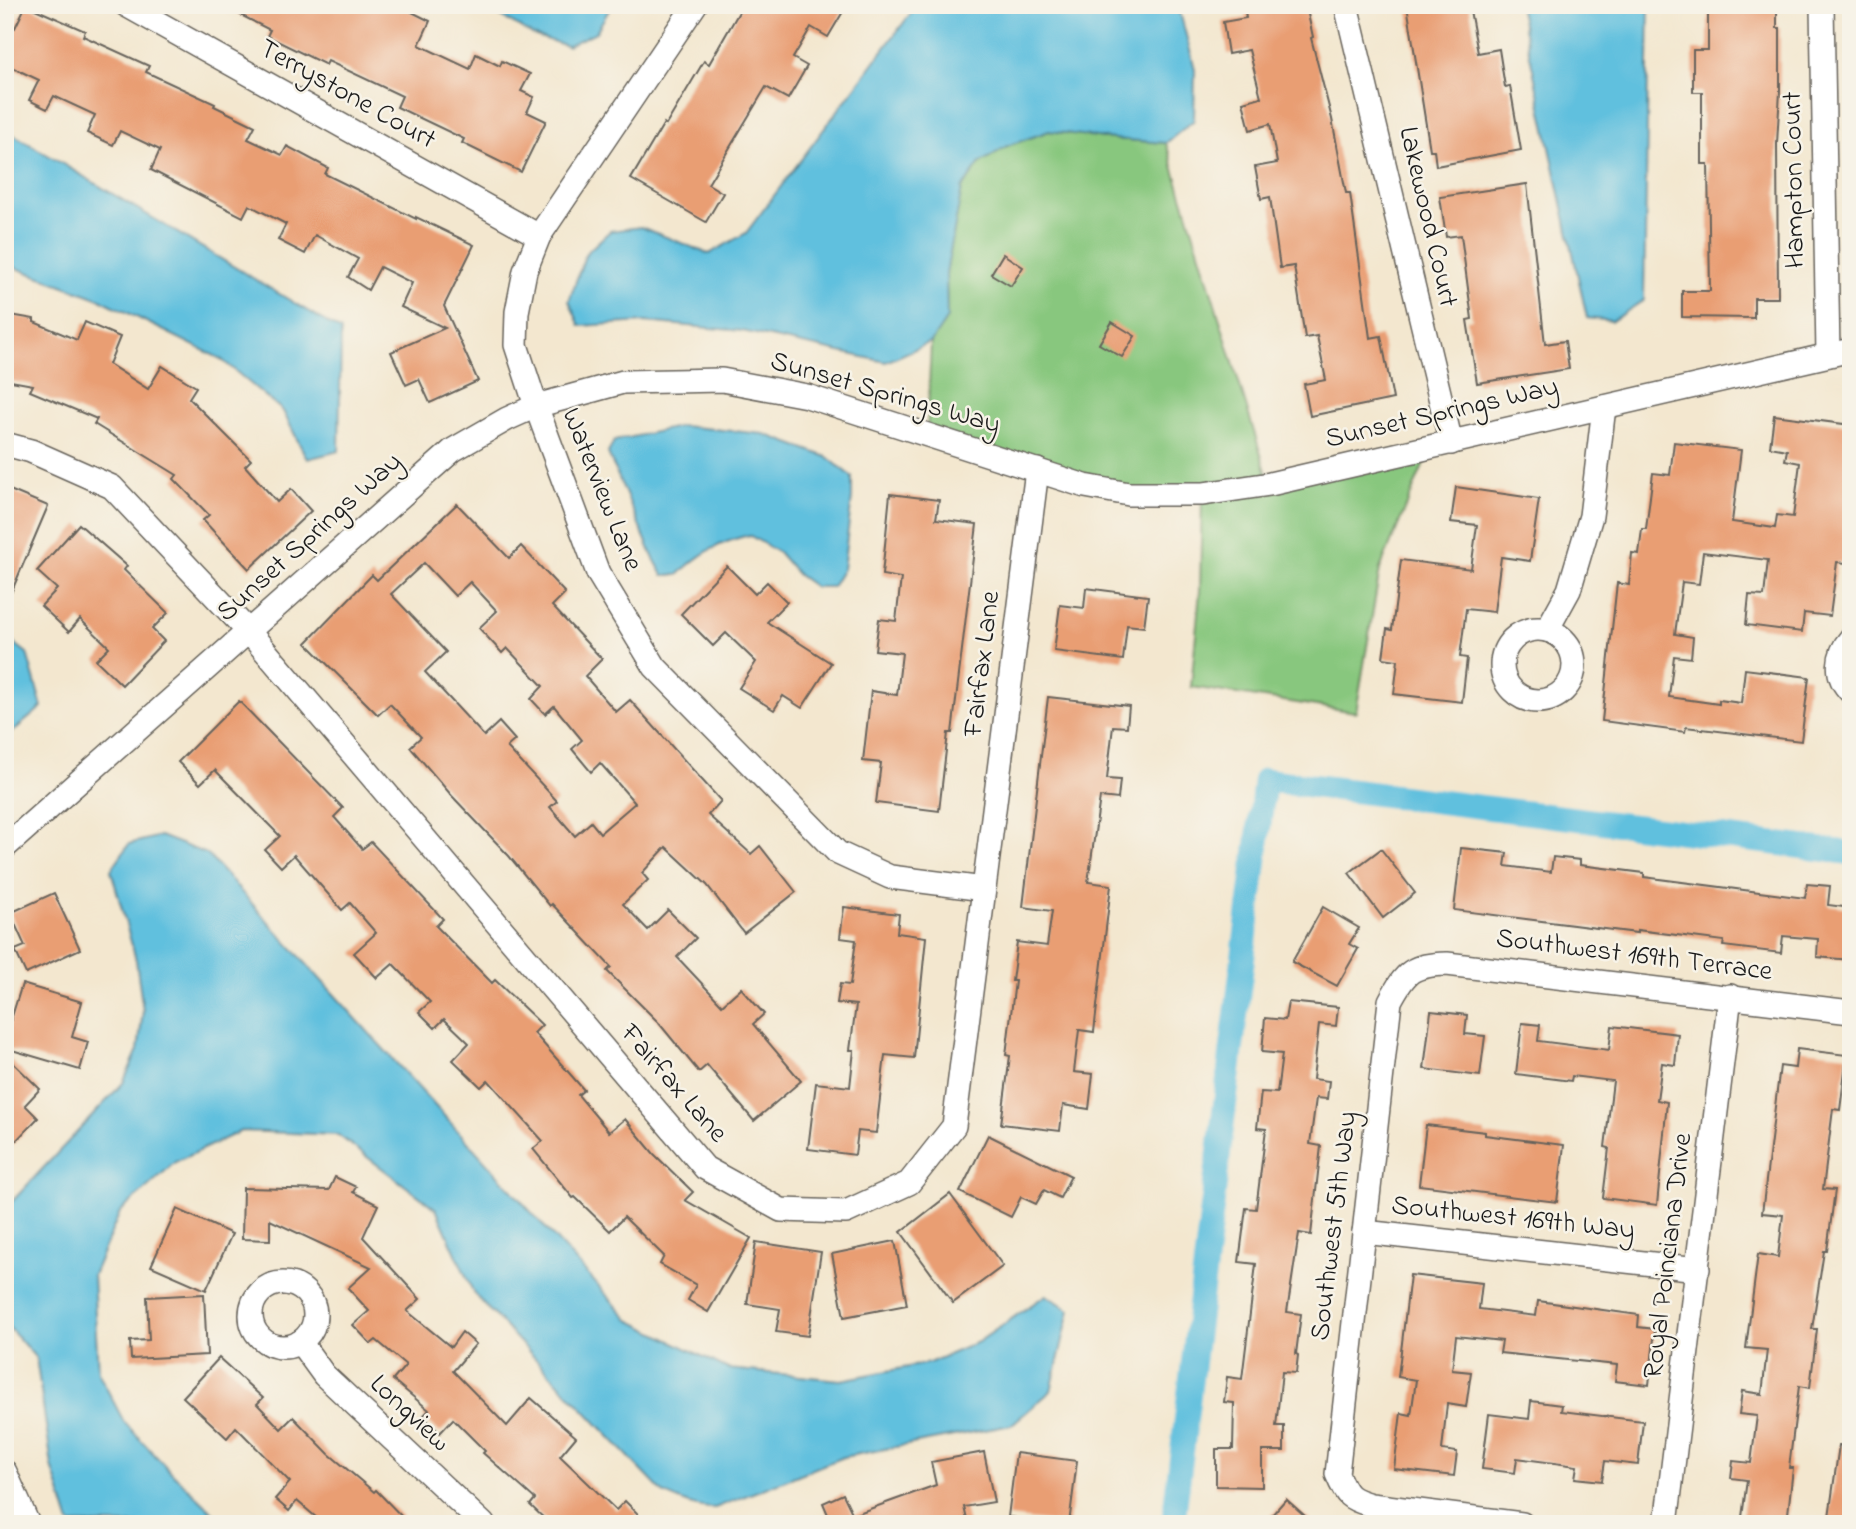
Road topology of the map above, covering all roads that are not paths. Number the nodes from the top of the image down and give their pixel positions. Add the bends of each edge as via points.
1 (126, 5) edge
2 (695, 5) edge
3 (1346, 5) edge
4 (1822, 5) edge
5 (538, 236) junction
6 (1840, 352) edge
7 (536, 406) junction
8 (1604, 407) junction
9 (1451, 443) junction
10 (5, 444) edge
11 (1037, 470) junction
12 (1547, 630) dead end
13 (249, 632) junction
14 (1851, 638) edge
15 (1851, 692) edge
16 (5, 847) edge
17 (984, 889) junction
18 (1410, 970) joint
19 (1730, 996) junction
20 (1851, 1012) edge
21 (1364, 1232) junction
22 (1698, 1269) junction
23 (300, 1342) dead end
24 (5, 1472) edge
25 (28, 1524) edge
26 (483, 1524) edge
27 (1522, 1524) edge
28 (1666, 1524) edge

1 - 5 street, Terrystone Court
2 - 5 street, Waterview Lane
3 - 9 street, Lakewood Court
4 - 6 street, Hampton Court
5 - 7 street, Waterview Lane via 525,271 516,345
6 - 8 street, Sunset Springs Way
7 - 11 street, Sunset Springs Way via 623,382 722,380 807,396
7 - 13 street, Sunset Springs Way via 453,450
7 - 17 street, Waterview Lane via 598,573 654,667 838,853 890,877
8 - 9 street, Sunset Springs Way
8 - 12 street via 1591,516 1569,590
9 - 11 street, Sunset Springs Way via 1270,484 1203,494 1129,494
10 - 13 street, Fairfax Lane via 31,450 112,487
11 - 17 street, Fairfax Lane
13 - 16 street, Sunset Springs Way
13 - 17 street, Fairfax Lane via 705,1168 781,1210 846,1212 909,1183 954,1126
14 - 15 street via 1839,667
18 - 19 street, Southwest 169th Terrace via 1447,964
18 - 21 street, Southwest 5th Way via 1390,1001
19 - 20 street, Southwest 169th Terrace
19 - 22 street, Royal Poinciana Drive
21 - 22 street, Southwest 169th Way
21 - 27 street, Southwest 5th Way via 1338,1457 1337,1475 1344,1493 1371,1505
22 - 28 street, Royal Poinciana Drive
23 - 26 street, Longview via 324,1375
24 - 25 street

